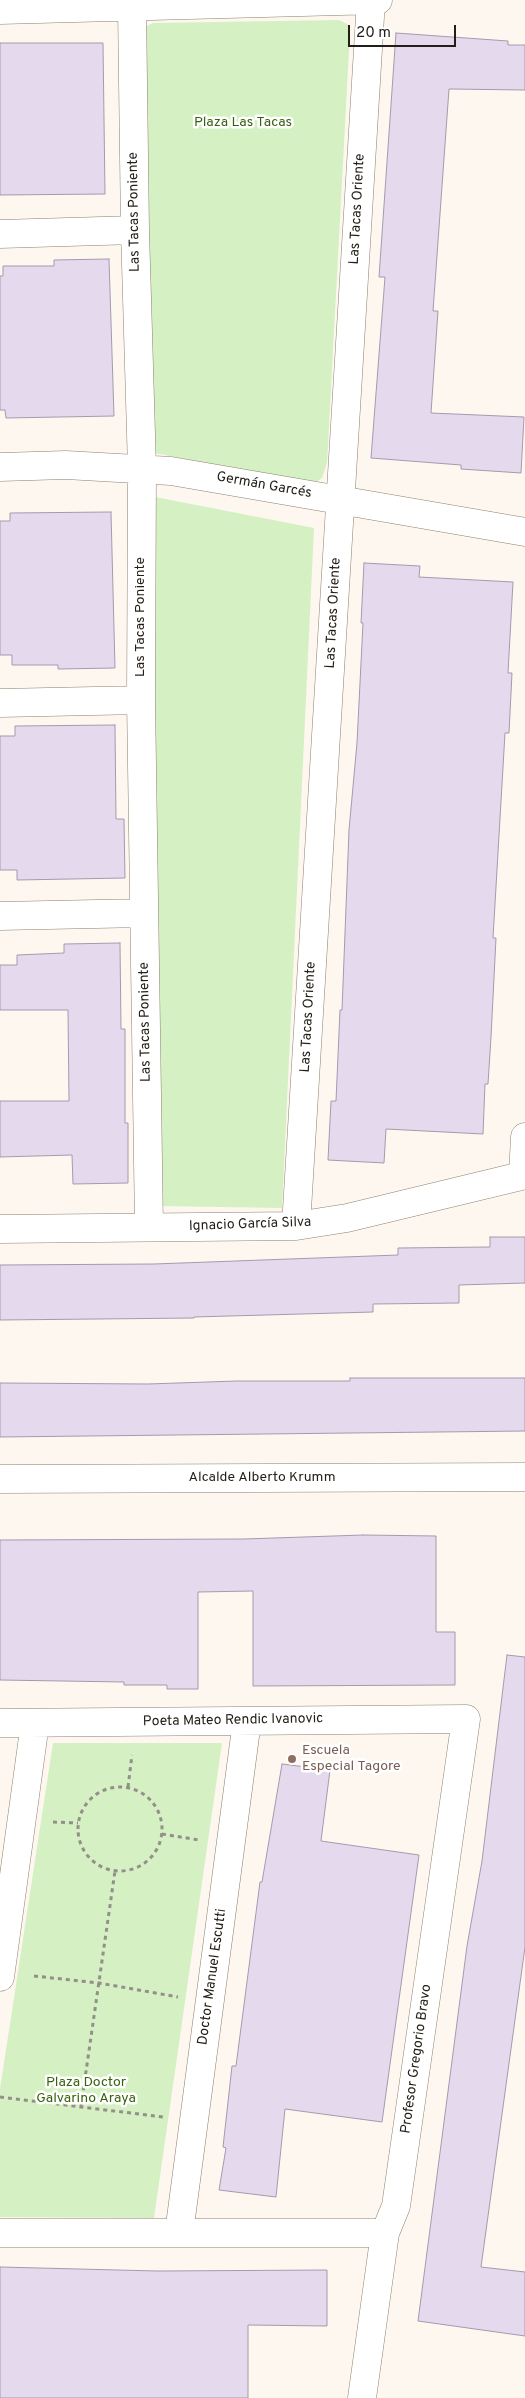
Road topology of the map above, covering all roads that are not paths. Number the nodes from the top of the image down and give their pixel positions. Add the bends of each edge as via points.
1 (371, 0) edge
2 (378, 0) edge
3 (230, 2) edge
4 (271, 2) edge
5 (132, 7) junction
6 (0, 10) edge
7 (134, 230) junction
8 (0, 234) edge
9 (0, 467) edge
10 (142, 468) junction
11 (341, 499) junction
12 (525, 532) edge
13 (141, 700) junction
14 (0, 703) edge
15 (144, 913) junction
16 (0, 916) edge
17 (525, 1137) edge
18 (524, 1175) edge
19 (296, 1226) junction
20 (148, 1227) junction
21 (0, 1229) edge
22 (525, 1477) edge
23 (0, 1479) edge
24 (466, 1719) joint
25 (247, 1721) junction
26 (0, 1723) edge
27 (35, 1723) junction
28 (0, 1974) edge
29 (179, 2232) junction
30 (385, 2232) junction
31 (0, 2233) edge
32 (362, 2398) edge

1 - 2 street
1 - 4 street
1 - 11 street, Las Tacas Oriente
3 - 4 street
3 - 5 street
5 - 6 street
5 - 7 street, Las Tacas Poniente
7 - 8 street
7 - 10 street, Las Tacas Poniente
9 - 10 street, Germán Garcés
10 - 11 street, Germán Garcés
10 - 13 street, Las Tacas Poniente
11 - 12 street, Germán Garcés
11 - 19 street, Las Tacas Oriente
13 - 14 street
13 - 15 street, Las Tacas Poniente
15 - 16 street
15 - 20 street, Las Tacas Poniente
17 - 18 street
18 - 19 street, Ignacio García Silva via 347,1218
19 - 20 street, Ignacio García Silva
20 - 21 street, Ignacio García Silva
22 - 23 street, Alcalde Alberto Krumm
24 - 25 street, Poeta Mateo Rendic Ivanovic
24 - 30 street, Profesor Gregorio Bravo via 396,2206
25 - 27 street, Poeta Mateo Rendic Ivanovic
25 - 29 street, Doctor Manuel Escutti
26 - 27 street, Poeta Mateo Rendic Ivanovic
27 - 28 street
29 - 30 street
29 - 31 street
30 - 32 street, Profesor Gregorio Bravo

